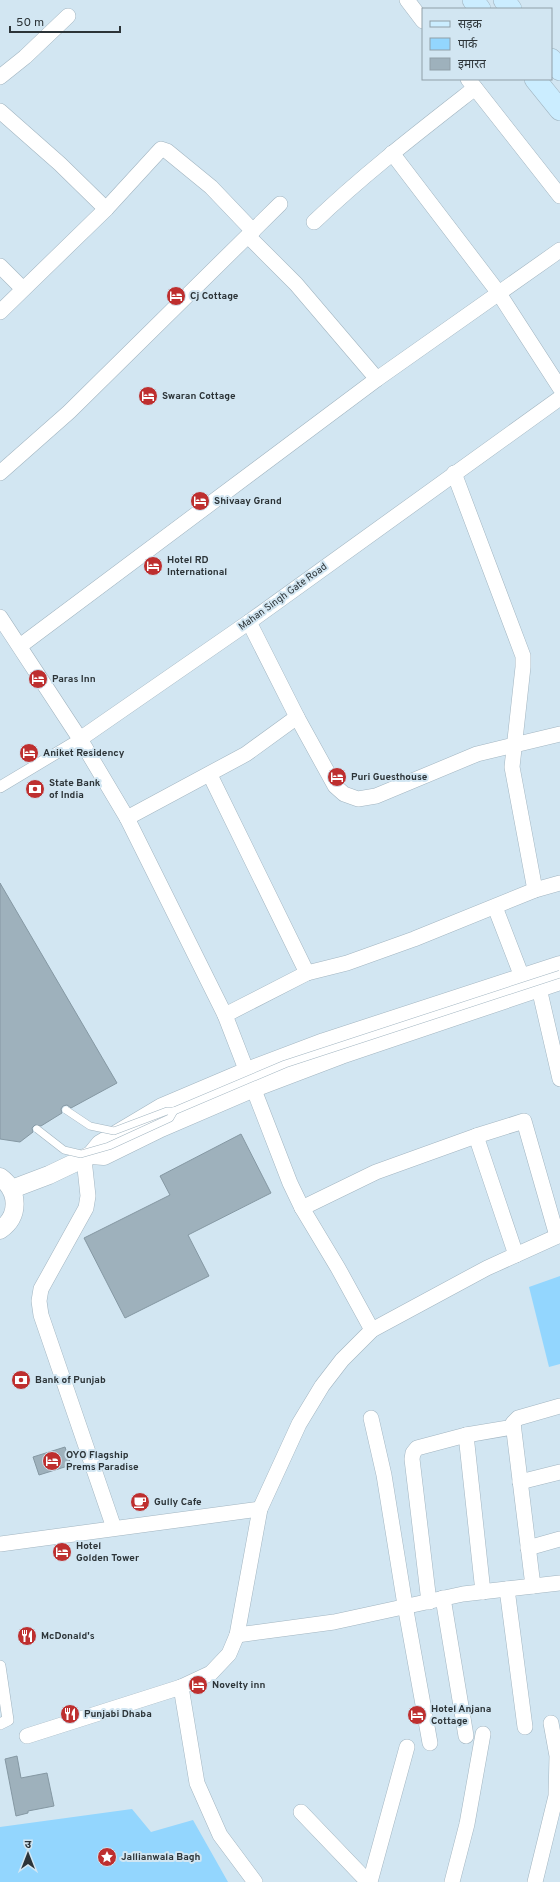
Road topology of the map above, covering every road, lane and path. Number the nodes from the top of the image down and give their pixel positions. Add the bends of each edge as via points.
1 (407, 0) edge
2 (473, 0) edge
3 (504, 0) edge
4 (479, 8) edge
5 (510, 8) edge
6 (68, 16) dead end
7 (422, 20) edge
8 (552, 60) edge
9 (560, 70) edge
10 (0, 77) edge
11 (536, 80) edge
12 (471, 84) edge
13 (560, 110) edge
14 (0, 111) edge
15 (392, 153) junction
16 (560, 196) edge
17 (280, 204) dead end
18 (106, 209) junction
19 (314, 222) dead end
20 (251, 234) junction
21 (560, 250) edge
22 (0, 266) edge
23 (23, 289) junction
24 (498, 292) junction
25 (0, 312) edge
26 (377, 379) junction
27 (560, 388) edge
28 (560, 398) edge
29 (0, 473) edge
30 (454, 474) junction
31 (0, 617) edge
32 (249, 622) junction
33 (20, 646) junction
34 (297, 717) junction
35 (560, 734) edge
36 (80, 739) junction
37 (514, 744) junction
38 (210, 775) junction
39 (0, 787) edge
40 (127, 818) junction
41 (560, 883) edge
42 (535, 890) junction
43 (495, 906) junction
44 (560, 965) edge
45 (307, 973) junction
46 (560, 974) edge
47 (522, 977) junction
48 (560, 981) edge
49 (539, 988) junction
50 (225, 1015) junction
51 (247, 1071) junction
52 (560, 1079) edge
53 (254, 1088) junction
54 (66, 1110) dead end
55 (174, 1111) junction
56 (37, 1129) dead end
57 (476, 1136) junction
58 (87, 1157) junction
59 (6, 1183) edge
60 (302, 1208) junction
61 (0, 1230) edge
62 (559, 1236) edge
63 (516, 1255) junction
64 (372, 1330) junction
65 (560, 1406) edge
66 (371, 1418) dead end
67 (513, 1427) junction
68 (466, 1435) junction
69 (560, 1472) edge
70 (520, 1482) junction
71 (260, 1509) junction
72 (114, 1528) junction
73 (560, 1540) edge
74 (0, 1544) edge
75 (528, 1548) junction
76 (560, 1583) edge
77 (533, 1586) junction
78 (507, 1589) junction
79 (483, 1592) junction
80 (444, 1598) junction
81 (429, 1602) junction
82 (405, 1605) junction
83 (237, 1635) junction
84 (0, 1666) edge
85 (181, 1687) junction
86 (551, 1723) dead end
87 (0, 1724) edge
88 (525, 1727) dead end
89 (483, 1734) dead end
90 (27, 1736) dead end
91 (466, 1736) dead end
92 (430, 1743) dead end
93 (408, 1747) dead end
94 (301, 1812) dead end
95 (255, 1882) edge
96 (369, 1882) edge
97 (452, 1882) edge
98 (535, 1882) edge

1 - 7 street
2 - 4 main road
3 - 5 main road
6 - 10 street
8 - 9 main road
11 - 13 main road
12 - 15 street
12 - 16 street
14 - 18 street
15 - 19 street
15 - 24 street
17 - 20 street
18 - 20 street via 155,154 164,149 211,187
18 - 23 street
20 - 26 street
20 - 29 street via 69,412
21 - 24 street
22 - 23 street
23 - 25 street
24 - 26 street
24 - 27 street
26 - 33 street
28 - 30 street, Mahan Singh Gate Road
30 - 32 street, Mahan Singh Gate Road
30 - 37 street via 523,656
31 - 33 street
32 - 34 street
32 - 36 street, Mahan Singh Gate Road
33 - 36 street
34 - 37 street via 335,786 344,794 358,799 376,796 477,754
34 - 38 street
35 - 37 street
36 - 39 street, Mahan Singh Gate Road
36 - 40 street
37 - 42 street via 512,767
38 - 40 street
38 - 45 street
40 - 50 street
41 - 42 street
42 - 43 street
43 - 45 street via 347,963
43 - 47 street
44 - 47 street
45 - 50 street
46 - 55 lane, bridge via 286,1064
47 - 51 street via 324,1042
48 - 49 street
49 - 52 street
49 - 53 street via 341,1055
50 - 51 street
51 - 53 street
51 - 58 street via 162,1108 100,1144
53 - 58 street via 104,1156
53 - 60 street via 278,1154
54 - 55 lane, bridge via 90,1126 114,1131 167,1111
55 - 56 lane, bridge via 170,1118 109,1146 81,1154 64,1150
57 - 60 street via 376,1172
57 - 62 street via 524,1121
57 - 63 street
58 - 59 street via 49,1175
58 - 72 street via 86,1208 41,1289 39,1301 41,1315
59 - 61 street via 15,1199 15,1209 12,1218
60 - 64 street
62 - 63 street
63 - 64 street
64 - 71 street via 342,1360 322,1386 299,1424
65 - 67 street via 518,1418 514,1420
66 - 82 street
67 - 68 street
67 - 70 street
68 - 79 street
68 - 81 street via 418,1448 413,1453
69 - 70 street
70 - 75 street
71 - 72 street
71 - 83 street
72 - 74 street
73 - 75 street
75 - 77 street
76 - 77 street
77 - 78 street
78 - 79 street
78 - 88 street
79 - 80 street
80 - 81 street
80 - 91 street
81 - 82 street
82 - 83 street via 334,1622
82 - 92 street
83 - 85 street via 229,1654 211,1673
84 - 87 street via 8,1720
85 - 90 street
85 - 95 street via 197,1782 220,1835
86 - 98 street via 556,1756 556,1796
89 - 97 street via 467,1824
93 - 96 street
94 - 96 street

